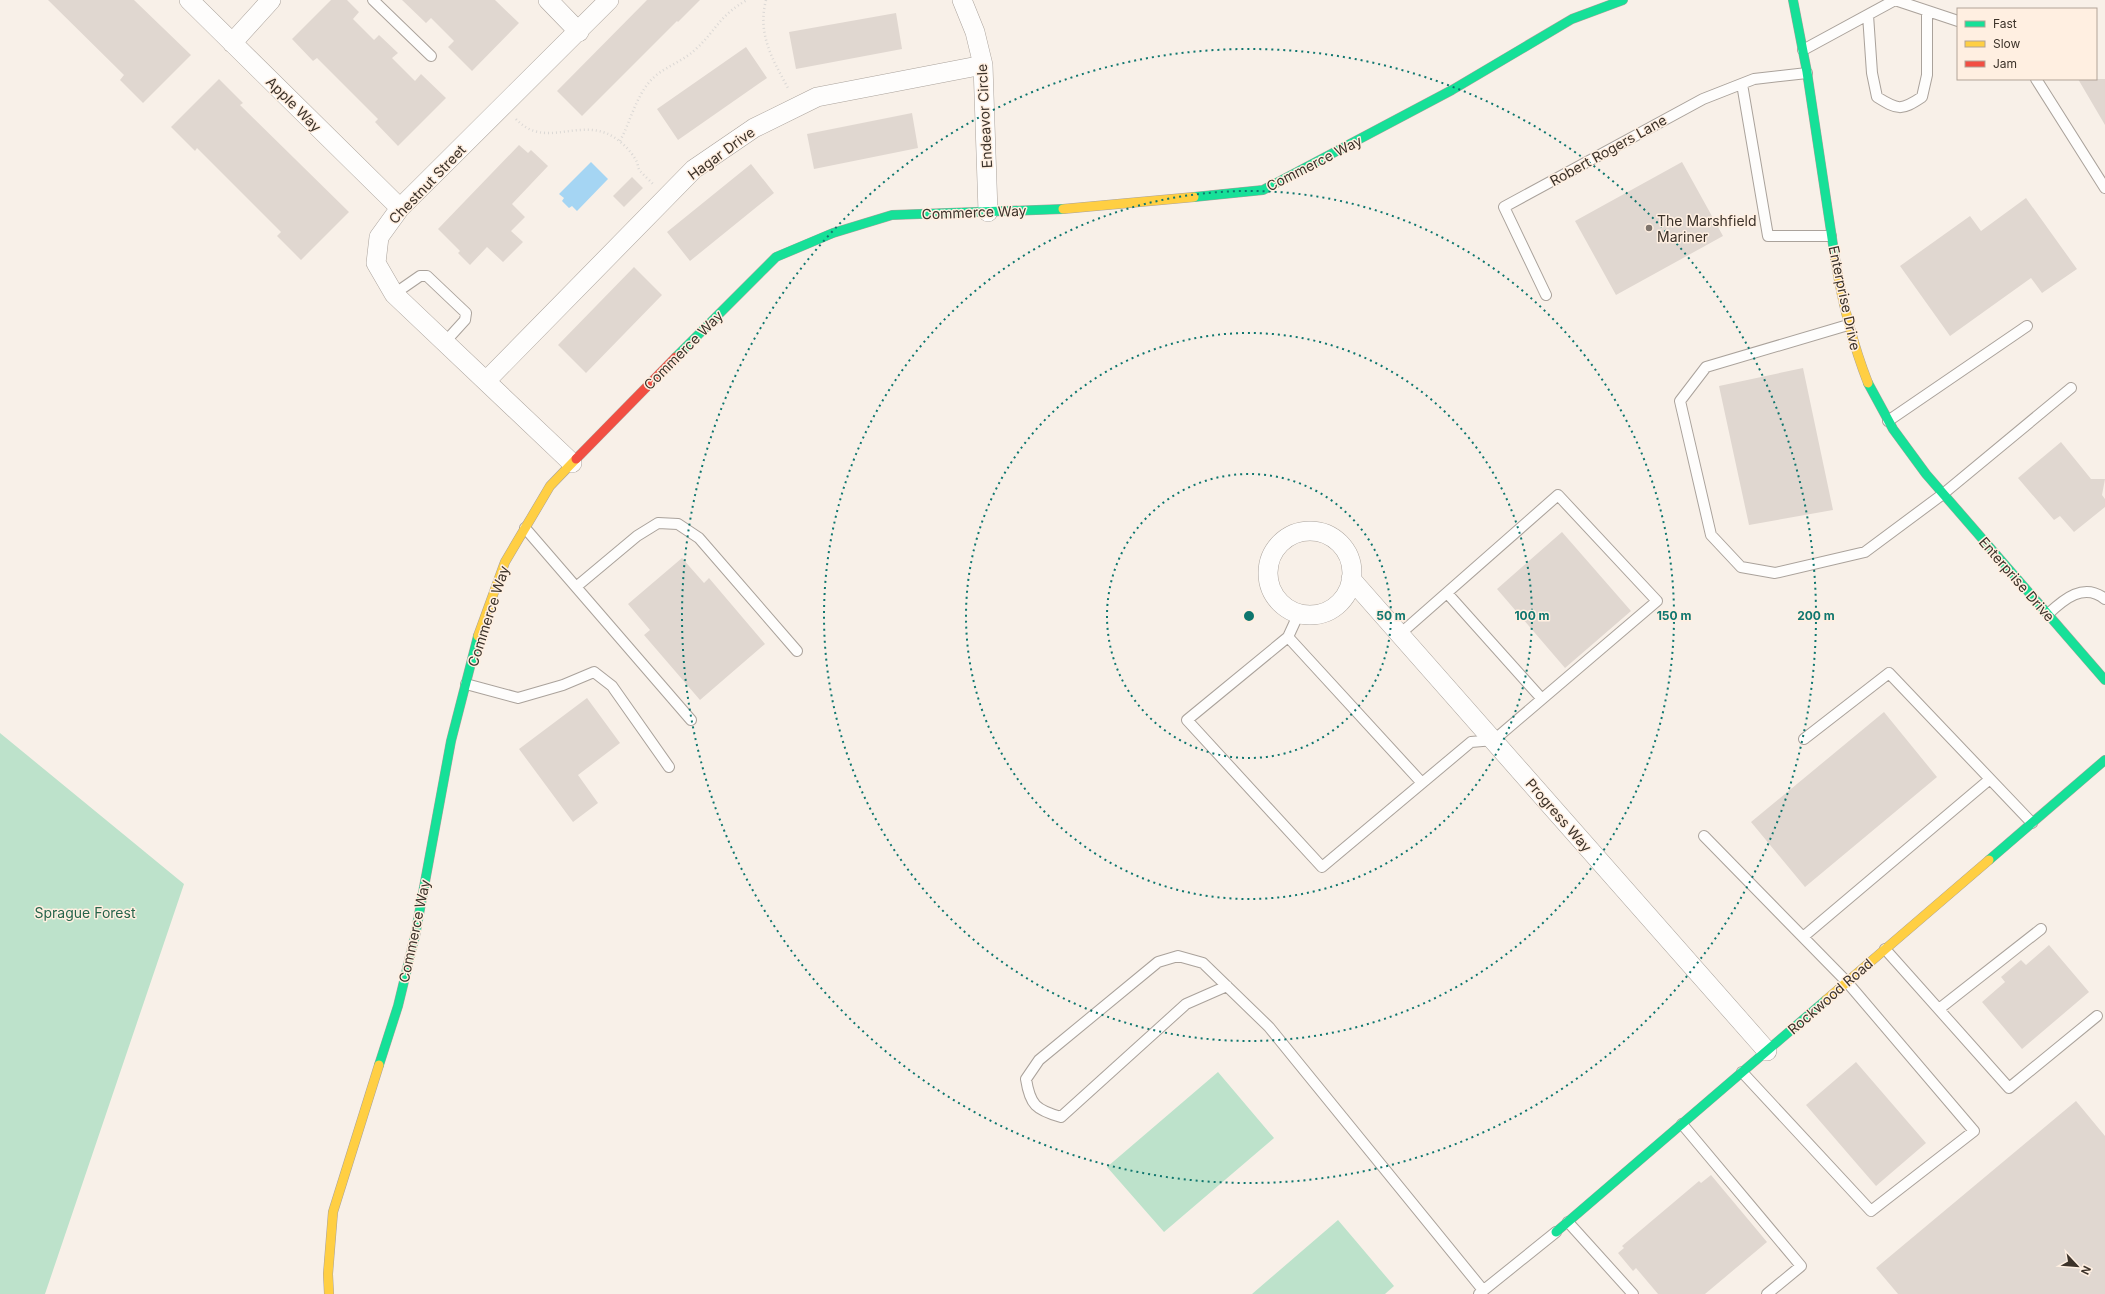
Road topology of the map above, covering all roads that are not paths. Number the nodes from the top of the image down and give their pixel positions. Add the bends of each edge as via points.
1 (189, 0) edge
2 (271, 0) edge
3 (373, 0) edge
4 (548, 0) edge
5 (609, 0) edge
6 (962, 0) edge
7 (1623, 0) edge
8 (1793, 0) edge
9 (1896, 0) edge
10 (1926, 10) junction
11 (1868, 15) junction
12 (1957, 21) edge
13 (579, 32) junction
14 (232, 43) junction
15 (1803, 50) junction
16 (431, 56) dead end
17 (983, 65) junction
18 (1807, 73) junction
19 (2037, 80) edge
20 (1742, 84) junction
21 (2105, 188) edge
22 (400, 208) junction
23 (988, 212) junction
24 (1831, 236) junction
25 (394, 294) junction
26 (1546, 295) dead end
27 (1848, 325) junction
28 (2027, 326) dead end
29 (444, 342) junction
30 (486, 381) junction
31 (2071, 388) dead end
32 (1888, 421) junction
33 (572, 463) junction
34 (1943, 494) junction
35 (525, 528) junction
36 (1351, 579) junction
37 (576, 587) junction
38 (1447, 593) junction
39 (2105, 600) edge
40 (1299, 613) junction
41 (2048, 614) junction
42 (1400, 634) junction
43 (1288, 637) junction
44 (797, 651) dead end
45 (2105, 680) edge
46 (466, 684) junction
47 (1542, 699) junction
48 (691, 720) dead end
49 (1804, 739) dead end
50 (1494, 740) junction
51 (2105, 760) edge
52 (669, 767) dead end
53 (1990, 779) junction
54 (1422, 783) junction
55 (2032, 823) junction
56 (1704, 836) dead end
57 (2041, 929) dead end
58 (1803, 937) junction
59 (1885, 949) junction
60 (1847, 982) junction
61 (1227, 986) junction
62 (1939, 1009) junction
63 (2097, 1016) dead end
64 (1767, 1051) junction
65 (1742, 1072) junction
66 (1682, 1124) junction
67 (1568, 1222) junction
68 (1556, 1232) joint
69 (1481, 1292) edge
70 (329, 1294) edge
71 (1633, 1294) edge
72 (1767, 1294) edge

1 - 14 street, Apple Way
2 - 14 street
3 - 16 lane
4 - 13 street
5 - 13 street, Chestnut Street
6 - 17 street, Endeavor Circle via 975,32
7 - 23 street, Commerce Way via 1572,19 1452,90 1263,190 1076,209
8 - 15 street, Enterprise Drive
9 - 10 lane
9 - 11 lane
10 - 11 lane via 1928,75 1922,97 1908,107 1893,107 1877,97 1872,73
10 - 12 lane
11 - 15 lane
13 - 22 street, Chestnut Street
14 - 22 street, Apple Way
15 - 18 street, Enterprise Drive
17 - 23 street, Endeavor Circle
17 - 30 street, Hagar Drive via 817,97 754,128 694,169
18 - 20 lane, Robert Rogers Lane via 1754,79
18 - 24 street, Enterprise Drive
19 - 21 lane
20 - 24 lane via 1768,236
20 - 26 lane, Robert Rogers Lane via 1702,99 1504,207
22 - 25 street, Chestnut Street via 379,237 376,263
23 - 33 street, Commerce Way via 892,215 833,234 776,258
24 - 27 street, Enterprise Drive
25 - 29 street, Chestnut Street
25 - 29 lane via 420,276 427,276 466,313 465,320
27 - 32 street, Enterprise Drive via 1869,386
27 - 34 lane via 1706,367 1680,401 1712,535 1741,567 1775,573 1865,552
28 - 32 lane
29 - 30 street, Chestnut Street
30 - 33 street, Chestnut Street
31 - 34 lane
32 - 34 street, Enterprise Drive via 1906,449
33 - 35 street, Commerce Way via 550,486
34 - 41 street, Enterprise Drive
35 - 37 lane
35 - 46 street, Commerce Way via 505,562 479,634
36 - 40 street via 1340,602 1330,610 1317,614
36 - 40 street via 1351,564 1346,550 1336,540 1323,532 1308,530 1294,533 1282,541 1272,553 1268,566 1268,581 1281,604
36 - 42 street, Progress Way
37 - 44 lane via 637,536 658,523 678,524 699,538
37 - 48 lane
38 - 42 lane
38 - 47 lane
38 - 47 lane via 1558,495 1657,601
39 - 41 lane via 2098,594 2079,591
40 - 43 lane
41 - 45 street, Enterprise Drive
42 - 50 street, Progress Way
43 - 54 lane
43 - 54 lane via 1187,720 1322,867
46 - 52 lane via 518,698 563,685 594,672 612,686
46 - 70 street, Commerce Way via 452,741 415,936 398,1006 333,1212
47 - 50 lane
49 - 53 lane via 1889,672
50 - 54 lane via 1471,742
50 - 64 street, Progress Way
51 - 55 street, Rockwood Road
53 - 55 lane
53 - 58 lane
55 - 59 street, Rockwood Road
56 - 58 lane
57 - 62 lane
58 - 60 lane
59 - 60 street, Rockwood Road
59 - 62 lane
60 - 64 street, Rockwood Road
60 - 65 lane via 1974,1131 1871,1212
61 - 61 lane via 1203,963 1178,956 1158,962 1039,1060 1026,1079 1029,1096 1042,1112 1061,1117 1186,1004
61 - 69 lane via 1269,1027
62 - 63 lane via 2009,1088
64 - 65 street, Rockwood Road
65 - 66 street, Rockwood Road
66 - 67 street, Rockwood Road
66 - 72 lane via 1801,1266
67 - 68 street, Rockwood Road
67 - 71 lane
68 - 69 lane

